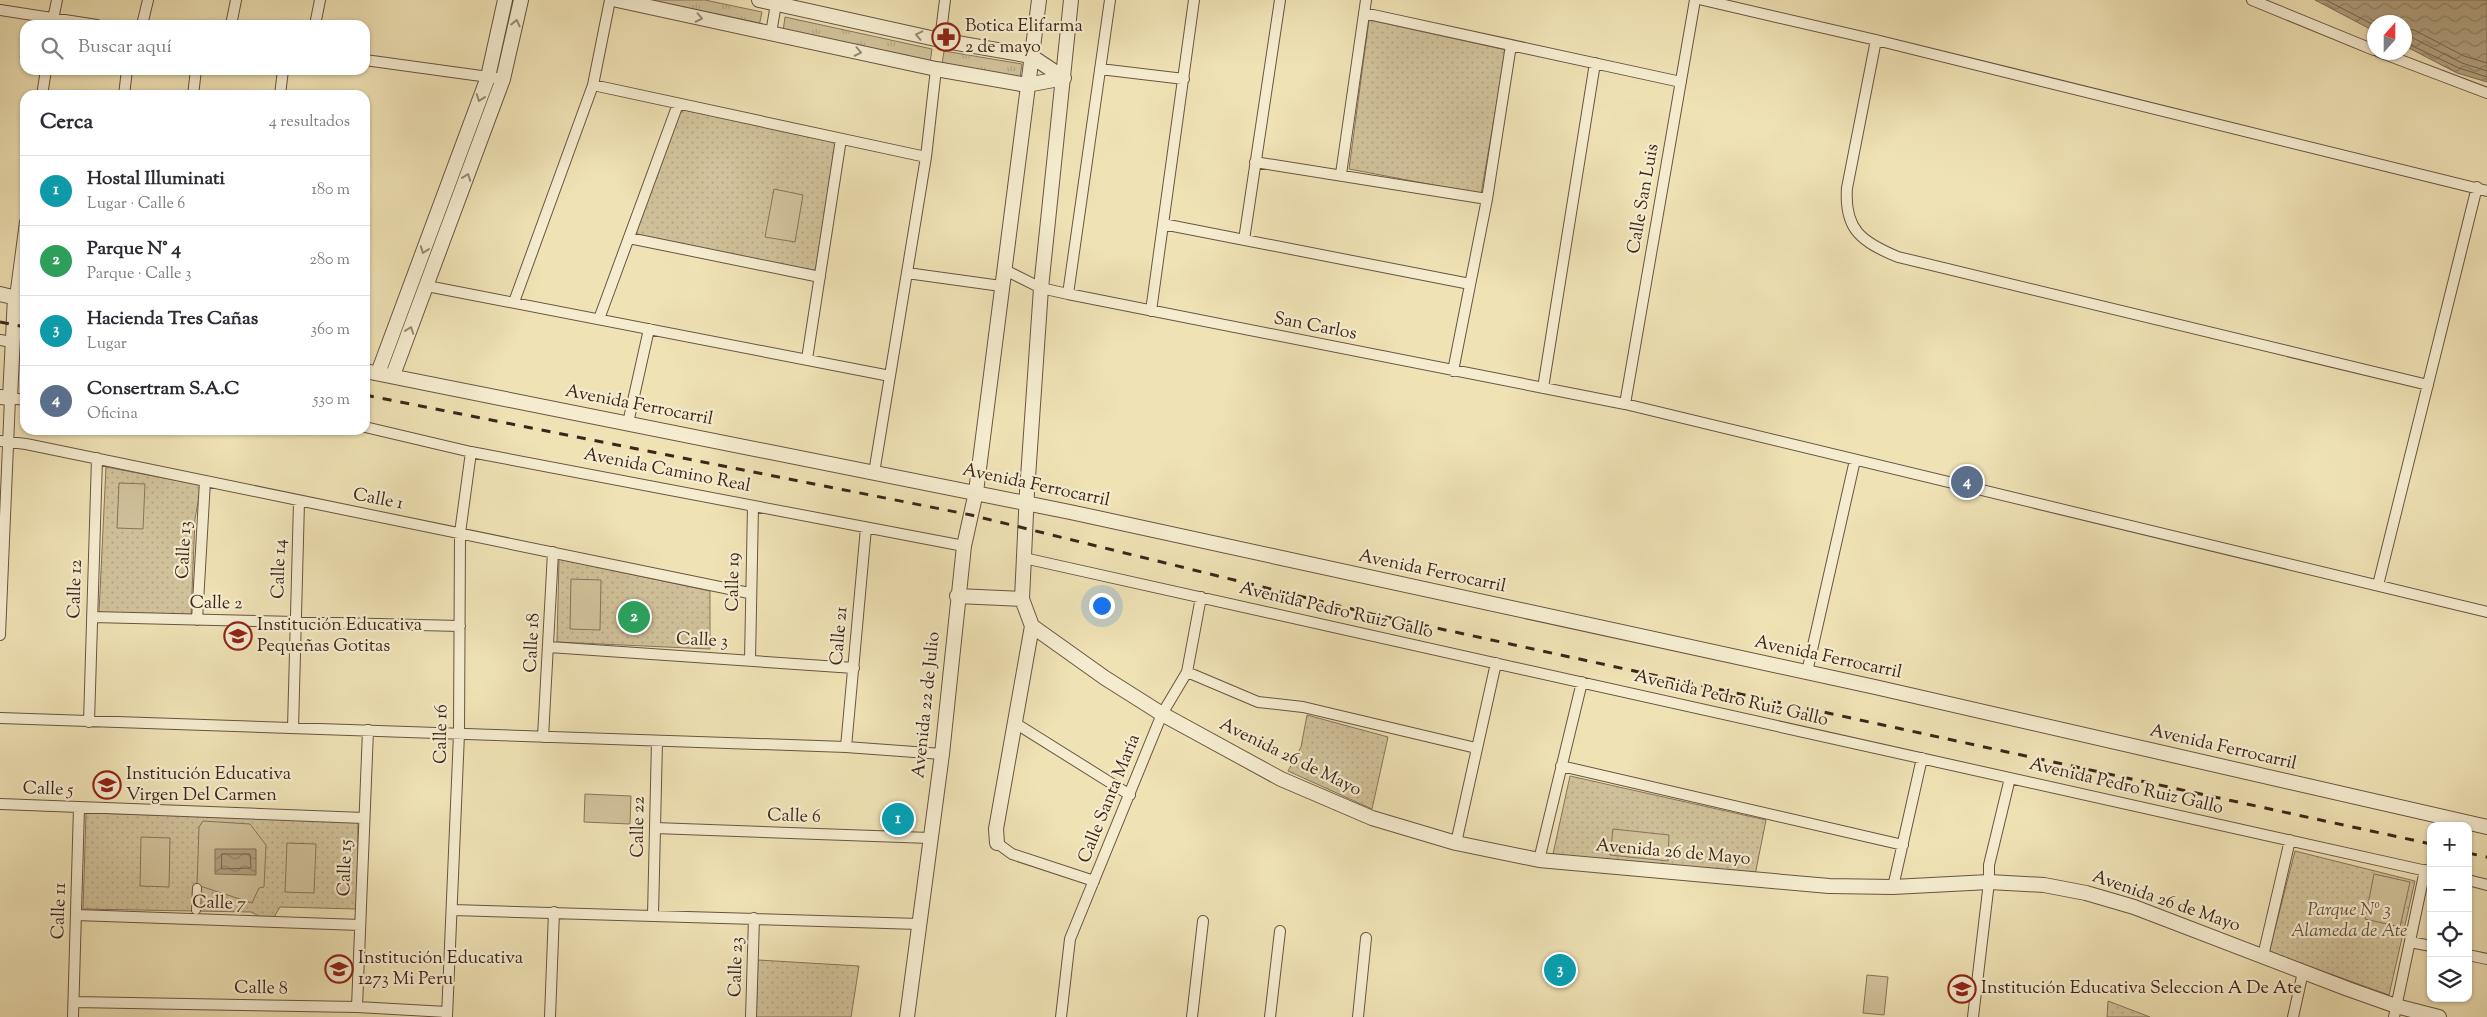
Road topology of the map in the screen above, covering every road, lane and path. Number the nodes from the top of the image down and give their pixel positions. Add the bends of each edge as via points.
1 (57, 0) edge
2 (148, 0) edge
3 (236, 0) edge
4 (320, 0) edge
5 (505, 0) edge
6 (521, 0) edge
7 (610, 0) edge
8 (617, 0) edge
9 (759, 0) edge
10 (945, 0) edge
11 (1039, 0) edge
12 (1071, 0) edge
13 (1110, 0) edge
14 (1194, 0) edge
15 (1280, 0) edge
16 (1366, 0) edge
17 (1695, 0) edge
18 (1703, 0) edge
19 (2252, 0) edge
20 (776, 4) junction
21 (0, 10) edge
22 (1364, 13) junction
23 (43, 20) edge
24 (52, 20) edge
25 (143, 20) edge
26 (232, 20) edge
27 (317, 20) edge
28 (770, 33) junction
29 (940, 40) junction
30 (1876, 40) junction
31 (1512, 45) junction
32 (2367, 47) edge
33 (1031, 56) junction
34 (2400, 60) edge
35 (370, 61) edge
36 (1595, 63) junction
37 (936, 69) junction
38 (1100, 69) junction
39 (45, 75) edge
40 (126, 75) edge
41 (195, 75) edge
42 (282, 75) edge
43 (488, 77) junction
44 (1064, 78) junction
45 (1184, 78) junction
46 (503, 79) junction
47 (1681, 82) junction
48 (593, 85) junction
49 (1027, 85) junction
50 (43, 90) edge
51 (125, 90) edge
52 (194, 90) edge
53 (281, 90) edge
54 (2487, 93) edge
55 (678, 104) junction
56 (841, 139) junction
57 (926, 157) junction
58 (1256, 162) junction
59 (1341, 174) junction
60 (2477, 187) junction
61 (2487, 191) edge
62 (1487, 199) junction
63 (1163, 224) junction
64 (629, 238) junction
65 (1244, 240) junction
66 (1003, 269) junction
67 (907, 273) junction
68 (820, 277) junction
69 (1470, 284) junction
70 (427, 286) junction
71 (1001, 286) junction
72 (1041, 288) junction
73 (0, 294) edge
74 (1068, 294) junction
75 (20, 298) edge
76 (514, 302) junction
77 (1151, 311) junction
78 (599, 319) junction
79 (649, 329) junction
80 (6, 341) edge
81 (807, 359) junction
82 (1453, 370) junction
83 (372, 372) edge
84 (394, 376) junction
85 (890, 376) junction
86 (2428, 385) junction
87 (1543, 388) junction
88 (5, 398) edge
89 (20, 400) edge
90 (1625, 404) junction
91 (628, 423) junction
92 (370, 428) edge
93 (4, 441) edge
94 (471, 452) junction
95 (97, 458) junction
96 (1855, 460) junction
97 (874, 473) junction
98 (205, 481) junction
99 (976, 492) junction
100 (299, 502) junction
101 (1027, 503) junction
102 (753, 506) junction
103 (866, 528) junction
104 (460, 533) junction
105 (964, 546) junction
106 (554, 552) junction
107 (1024, 558) junction
108 (2378, 585) junction
109 (750, 593) junction
110 (957, 596) junction
111 (1201, 597) junction
112 (1022, 599) junction
113 (2487, 612) edge
114 (92, 617) junction
115 (197, 620) junction
116 (294, 622) junction
117 (460, 626) junction
118 (1032, 626) junction
119 (0, 635) edge
120 (549, 648) junction
121 (750, 660) junction
122 (1496, 663) junction
123 (854, 668) junction
124 (1187, 672) junction
125 (1806, 672) junction
126 (1582, 682) junction
127 (1162, 714) junction
128 (0, 718) edge
129 (89, 722) junction
130 (1015, 723) junction
131 (293, 728) junction
132 (368, 730) junction
133 (458, 734) junction
134 (543, 737) junction
135 (657, 741) junction
136 (846, 747) junction
137 (1476, 748) junction
138 (942, 754) junction
139 (1922, 758) junction
140 (1561, 766) junction
141 (2010, 778) junction
142 (1130, 795) junction
143 (0, 804) edge
144 (79, 807) junction
145 (364, 818) junction
146 (2487, 827) edge
147 (655, 828) junction
148 (930, 838) junction
149 (2290, 840) junction
150 (997, 843) joint
151 (1456, 843) junction
152 (1903, 845) junction
153 (1539, 860) junction
154 (2427, 871) edge
155 (2427, 875) edge
156 (1094, 881) junction
157 (2472, 881) edge
158 (1989, 882) junction
159 (2487, 885) edge
160 (1893, 887) junction
161 (197, 888) dead end
162 (196, 910) dead end
163 (453, 910) junction
164 (554, 912) junction
165 (76, 915) junction
166 (653, 915) junction
167 (754, 918) junction
168 (1203, 921) dead end
169 (919, 924) junction
170 (360, 925) junction
171 (1280, 931) dead end
172 (1366, 938) dead end
173 (2410, 942) junction
174 (2427, 945) edge
175 (2262, 956) junction
176 (2472, 956) edge
177 (2487, 959) edge
178 (2303, 972) junction
179 (74, 1002) junction
180 (357, 1007) junction
181 (2395, 1011) edge
182 (447, 1015) edge
183 (73, 1017) edge
184 (550, 1017) edge
185 (751, 1017) edge
186 (907, 1017) edge
187 (1061, 1017) edge
188 (1192, 1017) edge
189 (1270, 1017) edge
190 (1358, 1017) edge
191 (1973, 1017) edge
192 (2293, 1017) edge
193 (2439, 1017) edge

1 - 24 street
2 - 25 street
3 - 26 street
4 - 27 street
5 - 43 street
46 -> 6 street
7 - 48 street
8 -> 28 street
9 - 20 street
10 - 29 street
11 - 33 street, Avenida 22 de Julio
12 - 44 street
13 - 38 street
14 - 45 street
15 - 58 street
16 - 22 street
17 - 47 street, Calle San Luis
18 - 30 street
19 - 32 street
20 - 28 street
29 -> 20 street
21 - 23 street
22 - 31 street
22 - 59 street
28 -> 37 street
29 - 33 street
30 - 60 street
30 - 86 street via 1846,205 1850,221 1871,246 1898,257
31 - 36 street
31 - 62 street
33 - 44 street
33 - 49 street, Avenida 22 de Julio
34 - 54 street
35 - 43 street
36 - 47 street
36 - 87 street
37 - 49 street
37 - 57 street
38 - 45 street
38 - 74 street
39 - 50 street
40 - 51 street
41 - 52 street
42 - 53 street
43 - 46 street
43 -> 83 street
44 - 49 street
44 - 72 street
45 - 63 street
70 -> 46 street
47 - 90 street, Calle San Luis
48 - 55 street
48 - 76 street
49 - 66 street, Avenida 22 de Julio
55 - 56 street
55 - 64 street
56 - 57 street
56 - 68 street
57 - 67 street
58 - 59 street
58 - 65 street
59 - 62 street
60 - 61 street
60 - 86 street
62 - 69 street
63 - 65 street
63 - 77 street
64 - 68 street
64 - 78 street
65 - 69 street
66 - 71 street, Avenida 22 de Julio
66 - 72 street, San Carlos
67 - 71 street
67 - 85 street
68 - 81 street
69 - 82 street
70 - 76 street
84 -> 70 street
71 - 99 street, Avenida 22 de Julio
72 - 74 street, San Carlos
72 - 101 street
73 - 75 street
74 - 77 street, San Carlos
75 - 80 street
76 - 78 street
77 - 82 street, San Carlos
78 - 79 street
79 - 81 street
79 - 91 street
80 - 88 street
81 - 85 street
82 - 87 street, San Carlos
83 - 84 street, Avenida Ferrocarril
84 - 91 street, Avenida Ferrocarril
85 - 97 street
86 - 108 street
87 - 90 street, San Carlos
88 - 89 street
88 - 93 street
90 - 96 street, San Carlos
91 - 97 street, Avenida Ferrocarril
92 - 94 street, Avenida Camino Real
93 - 95 street, Calle 1
93 - 119 street
94 - 102 street, Avenida Camino Real
94 - 104 street, Calle 16
95 - 98 street, Calle 1
95 - 114 street, Calle 12
96 - 108 street, San Carlos
96 - 125 street
97 - 99 street, Avenida Ferrocarril
98 - 100 street, Calle 1
98 - 115 street, Calle 13
99 - 101 street, Avenida Ferrocarril
99 - 105 street, Avenida 22 de Julio
100 - 104 street, Calle 1
100 - 116 street, Calle 14
101 - 107 street
101 - 125 street, Avenida Ferrocarril
102 - 103 street, Avenida Camino Real
102 - 109 street, Calle 19
103 - 105 street, Avenida Camino Real
103 - 123 street, Calle 21
104 - 106 street, Calle 1
104 - 117 street, Calle 16
105 - 110 street, Avenida 22 de Julio
106 - 109 street, Calle 1
106 - 120 street, Calle 18
107 - 111 street, Avenida Pedro Ruiz Gallo
107 - 112 street
108 - 113 street, San Carlos
109 - 121 street, Calle 19
110 - 112 street
110 - 138 street, Avenida 22 de Julio
111 - 122 street, Avenida Pedro Ruiz Gallo
111 - 124 street, Calle Santa María
112 - 118 street
114 - 115 street, Calle 2
114 - 129 street, Calle 12
115 - 116 street, Calle 2
116 - 117 street, Calle 2
116 - 131 street, Calle 14
117 - 133 street, Calle 16
118 - 127 street, Avenida 26 de Mayo
118 - 130 street
120 - 121 street, Calle 3
120 - 134 street, Calle 18
121 - 123 street, Calle 3
122 - 126 street, Avenida Pedro Ruiz Gallo
122 - 137 street
123 - 136 street, Calle 21
124 - 127 street, Calle Santa María
124 - 137 street via 1258,702 1303,707
125 - 146 street, Avenida Ferrocarril
126 - 139 street, Avenida Pedro Ruiz Gallo
126 - 140 street
127 - 142 street, Calle Santa María
127 - 151 street, Avenida 26 de Mayo via 1290,782 1372,818
128 - 129 street
129 - 131 street
130 - 142 street
130 - 150 street via 996,830
131 - 132 street
132 - 133 street
132 - 145 street, Calle 15
133 - 134 street
133 - 163 street, Calle 16
134 - 135 street
135 - 136 street
135 - 147 street, Calle 22
136 - 138 street
137 - 151 street
138 - 148 street, Avenida 22 de Julio
139 - 141 street, Avenida Pedro Ruiz Gallo
139 - 152 street
140 - 152 street
140 - 153 street
141 - 149 street, Avenida Pedro Ruiz Gallo
141 - 158 street via 1989,865
142 - 156 street, Calle Santa María
143 - 144 street, Calle 5
144 - 145 street, Calle 5
144 - 165 street, Calle 11
145 - 170 street, Calle 15
147 - 148 street, Calle 6
147 - 166 street, Calle 22
148 - 169 street, Avenida 22 de Julio
149 - 154 street, Avenida Pedro Ruiz Gallo
149 - 175 street
150 - 156 street via 1012,854
151 - 153 street, Avenida 26 de Mayo
152 - 160 street
153 - 160 street, Avenida 26 de Mayo via 1829,886
155 - 173 street
156 - 187 street, Calle Santa María via 1070,939
157 - 159 street
158 - 160 street, Avenida 26 de Mayo
158 - 175 street, Avenida 26 de Mayo via 2044,885 2134,907
158 - 191 street
161 - 162 street
163 - 164 street
163 - 182 street, Calle 16
164 - 166 street
164 - 184 street
165 - 170 street, Calle 7
165 - 179 street, Calle 11
166 - 167 street
167 - 169 street
167 - 185 street, Calle 23
168 - 188 street
169 - 186 street, Avenida 22 de Julio
170 - 180 street, Calle 15
171 - 189 street
172 - 190 street
173 - 174 street
173 - 181 street
175 - 178 street, Avenida 26 de Mayo
176 - 177 street
178 - 181 street, Avenida 26 de Mayo
178 - 192 street
179 - 180 street, Calle 8
179 - 183 street, Calle 11
180 - 182 street, Calle 8
181 - 193 street, Avenida 26 de Mayo

